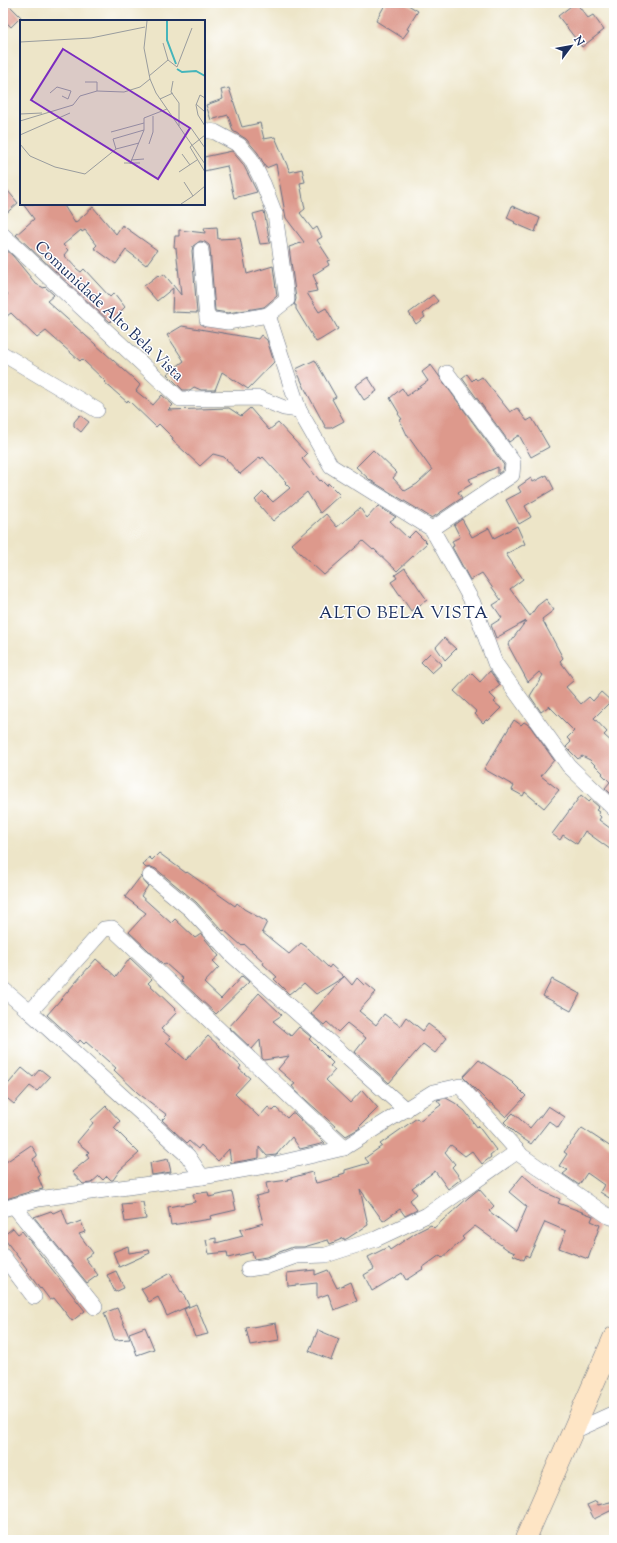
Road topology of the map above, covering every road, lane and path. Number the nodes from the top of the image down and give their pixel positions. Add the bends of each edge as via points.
1 (205, 130) edge
2 (3, 235) edge
3 (201, 250) dead end
4 (268, 315) junction
5 (3, 354) edge
6 (447, 373) dead end
7 (97, 410) dead end
8 (299, 410) junction
9 (432, 529) junction
10 (614, 809) edge
11 (150, 876) dead end
12 (3, 989) edge
13 (30, 1012) junction
14 (406, 1110) junction
15 (344, 1148) junction
16 (518, 1151) junction
17 (202, 1177) junction
18 (9, 1208) edge
19 (614, 1218) edge
20 (3, 1256) edge
21 (248, 1269) dead end
22 (34, 1297) dead end
23 (95, 1307) dead end
24 (614, 1337) edge
25 (614, 1413) edge
26 (572, 1432) junction
27 (525, 1540) edge

1 - 4 street via 233,141 251,159 275,214 287,300
2 - 8 street, Comunidade Alto Bela Vista via 180,399 259,398 284,408
3 - 4 street via 207,319 228,322
4 - 8 street
5 - 7 street
6 - 9 street via 513,462 512,475
8 - 9 street via 332,466
9 - 10 street via 473,603 495,663 569,766
11 - 14 street via 190,909 233,956
12 - 13 street
13 - 15 street via 104,929 112,928
13 - 17 street via 188,1156
14 - 15 street
14 - 16 street via 433,1092 460,1086
15 - 17 street via 271,1165
16 - 19 street via 583,1199
16 - 21 street via 427,1215 376,1239 326,1256 296,1256 268,1266
17 - 18 street via 38,1199
18 - 23 street
20 - 22 street
24 - 26 main road
25 - 26 street
26 - 27 main road

